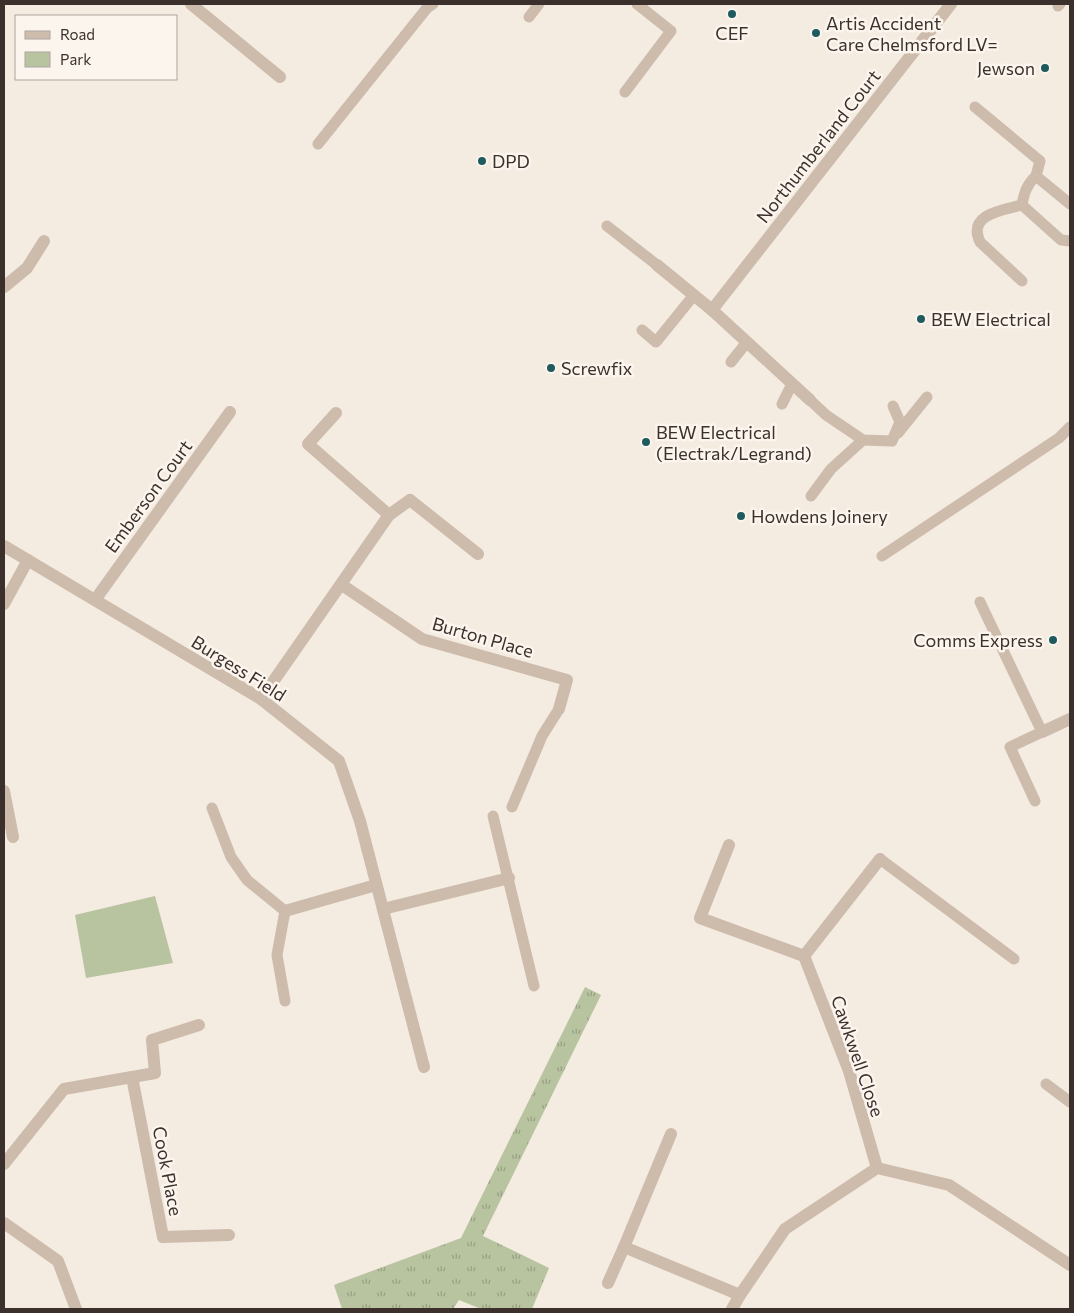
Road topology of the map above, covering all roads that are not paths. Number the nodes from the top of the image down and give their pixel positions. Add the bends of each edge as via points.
1 (191, 4) edge
2 (433, 4) edge
3 (539, 4) edge
4 (637, 4) edge
5 (951, 4) edge
6 (529, 16) dead end
7 (280, 76) dead end
8 (625, 92) dead end
9 (975, 107) dead end
10 (318, 144) dead end
11 (1036, 176) junction
12 (1070, 204) edge
13 (1022, 205) junction
14 (607, 226) dead end
15 (1070, 241) edge
16 (44, 242) dead end
17 (657, 265) joint
18 (1022, 281) dead end
19 (4, 287) edge
20 (694, 294) junction
21 (712, 310) junction
22 (642, 330) dead end
23 (747, 342) junction
24 (731, 362) dead end
25 (792, 384) junction
26 (927, 397) dead end
27 (810, 400) joint
28 (782, 404) dead end
29 (893, 406) dead end
30 (230, 412) dead end
31 (336, 413) dead end
32 (1070, 427) edge
33 (863, 440) junction
34 (892, 441) junction
35 (811, 496) dead end
36 (390, 515) junction
37 (4, 546) edge
38 (478, 554) dead end
39 (882, 556) dead end
40 (28, 560) junction
41 (342, 585) junction
42 (95, 600) junction
43 (980, 602) dead end
44 (4, 604) edge
45 (261, 699) junction
46 (559, 709) joint
47 (1070, 719) edge
48 (1042, 732) junction
49 (4, 791) edge
50 (1035, 801) dead end
51 (512, 807) dead end
52 (212, 808) dead end
53 (493, 816) dead end
54 (14, 838) dead end
55 (729, 845) dead end
56 (880, 859) joint
57 (508, 878) junction
58 (376, 885) junction
59 (383, 909) junction
60 (285, 911) junction
61 (804, 956) junction
62 (1014, 959) dead end
63 (534, 986) dead end
64 (285, 1001) dead end
65 (199, 1024) dead end
66 (424, 1067) dead end
67 (132, 1077) junction
68 (1046, 1084) dead end
69 (1070, 1102) edge
70 (671, 1134) dead end
71 (4, 1164) edge
72 (877, 1168) junction
73 (4, 1223) edge
74 (229, 1235) dead end
75 (624, 1246) junction
76 (1070, 1265) edge
77 (608, 1283) dead end
78 (740, 1296) junction
79 (76, 1309) edge
80 (732, 1309) edge

1 - 7 street
2 - 10 lane
3 - 6 lane
4 - 8 lane via 671,31
5 - 21 street, Northumberland Court
9 - 11 lane via 1040,161
11 - 12 lane
11 - 13 lane via 1029,183
13 - 15 lane via 1061,240
13 - 18 lane via 984,217 978,223 976,234 980,242
14 - 17 lane
16 - 19 street via 27,268
17 - 20 street
20 - 21 street
20 - 22 lane via 656,342
21 - 23 street
23 - 24 lane
23 - 25 street
25 - 27 street
25 - 28 lane
26 - 34 lane
27 - 33 lane
29 - 34 lane via 900,422
30 - 42 street, Emberson Court
31 - 36 street via 308,444
32 - 39 lane via 1059,438
33 - 34 lane
33 - 35 lane via 831,469
36 - 38 street via 410,500
36 - 41 street
37 - 40 street, Burgess Field
40 - 42 street, Burgess Field
40 - 44 street
41 - 45 street
41 - 46 street, Burton Place via 422,639 567,680
42 - 45 street, Burgess Field
43 - 48 lane
45 - 58 street, Burgess Field via 339,761 360,821
46 - 51 lane via 542,736
47 - 48 street
48 - 50 lane via 1010,747
49 - 54 street
52 - 60 lane via 231,856 247,880
53 - 57 lane
55 - 61 street via 700,918
56 - 61 street
56 - 62 lane
57 - 59 street
57 - 63 lane
58 - 59 street, Burgess Field
58 - 60 street
59 - 66 street, Burgess Field
60 - 64 lane via 277,955
61 - 72 street, Cawkwell Close via 849,1071
65 - 67 street via 152,1040 155,1073
67 - 71 street via 64,1089
67 - 74 street, Cook Place via 163,1237
68 - 69 lane
70 - 75 street
72 - 76 street via 949,1185
72 - 78 street via 785,1229
73 - 79 street via 58,1261
75 - 77 street
75 - 78 street
78 - 80 street

